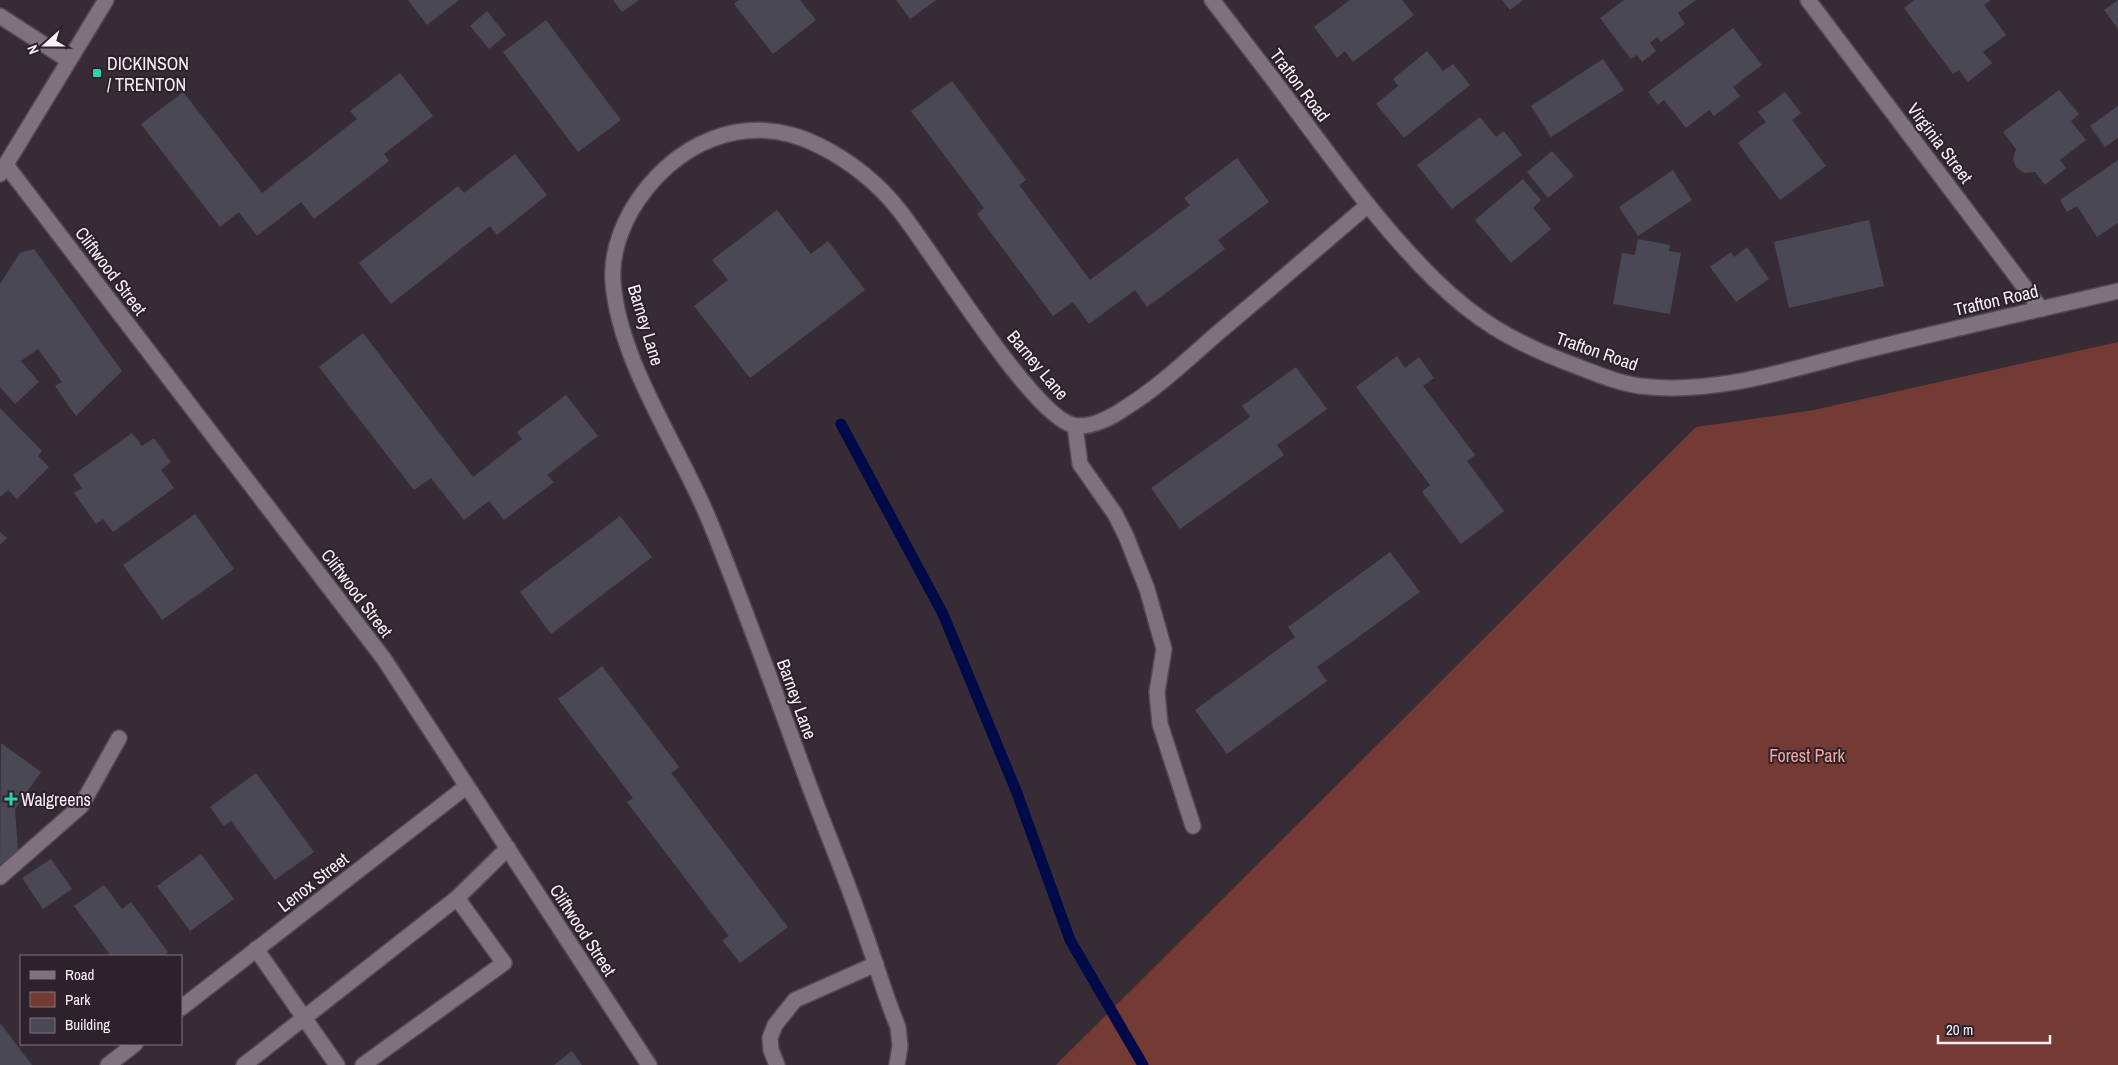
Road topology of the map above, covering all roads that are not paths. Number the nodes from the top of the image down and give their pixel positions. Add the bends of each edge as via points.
1 (106, 0) edge
2 (1212, 0) edge
3 (1808, 0) edge
4 (0, 16) edge
5 (68, 60) junction
6 (3, 169) edge
7 (1368, 206) junction
8 (2118, 291) edge
9 (2041, 309) junction
10 (1075, 426) junction
11 (119, 738) dead end
12 (467, 786) junction
13 (1193, 826) dead end
14 (508, 848) junction
15 (0, 877) edge
16 (457, 898) junction
17 (256, 949) junction
18 (876, 964) junction
19 (182, 1007) edge
20 (303, 1017) junction
21 (134, 1045) edge
22 (108, 1065) edge
23 (244, 1065) edge
24 (337, 1065) edge
25 (363, 1065) edge
26 (648, 1065) edge
27 (777, 1065) edge
28 (897, 1065) edge

1 - 5 street
2 - 7 street, Trafton Road
3 - 9 street, Virginia Street
4 - 5 street
5 - 6 street
6 - 12 street, Cliftwood Street via 384,659
7 - 9 street, Trafton Road via 1434,280 1500,333 1575,365 1639,386 1700,386 1778,373
7 - 10 street via 1152,389 1109,417
8 - 9 street, Trafton Road
10 - 13 street via 1080,464 1126,536 1147,589 1164,649 1157,692 1160,724
10 - 18 street, Barney Lane via 1060,419 1007,362 897,206 859,170 816,144 793,135 753,131 733,133 695,146 661,170 646,188 616,244 612,278 624,330 738,589
11 - 15 street via 81,806
12 - 14 street, Cliftwood Street
12 - 17 street, Lenox Street
14 - 16 street
14 - 26 street, Cliftwood Street
16 - 20 street
16 - 25 street via 504,963
17 - 19 street, Lenox Street
17 - 20 street
18 - 27 street via 794,1000 775,1025 770,1038
18 - 28 street, Barney Lane via 898,1028
20 - 23 street
20 - 24 street
21 - 22 street

